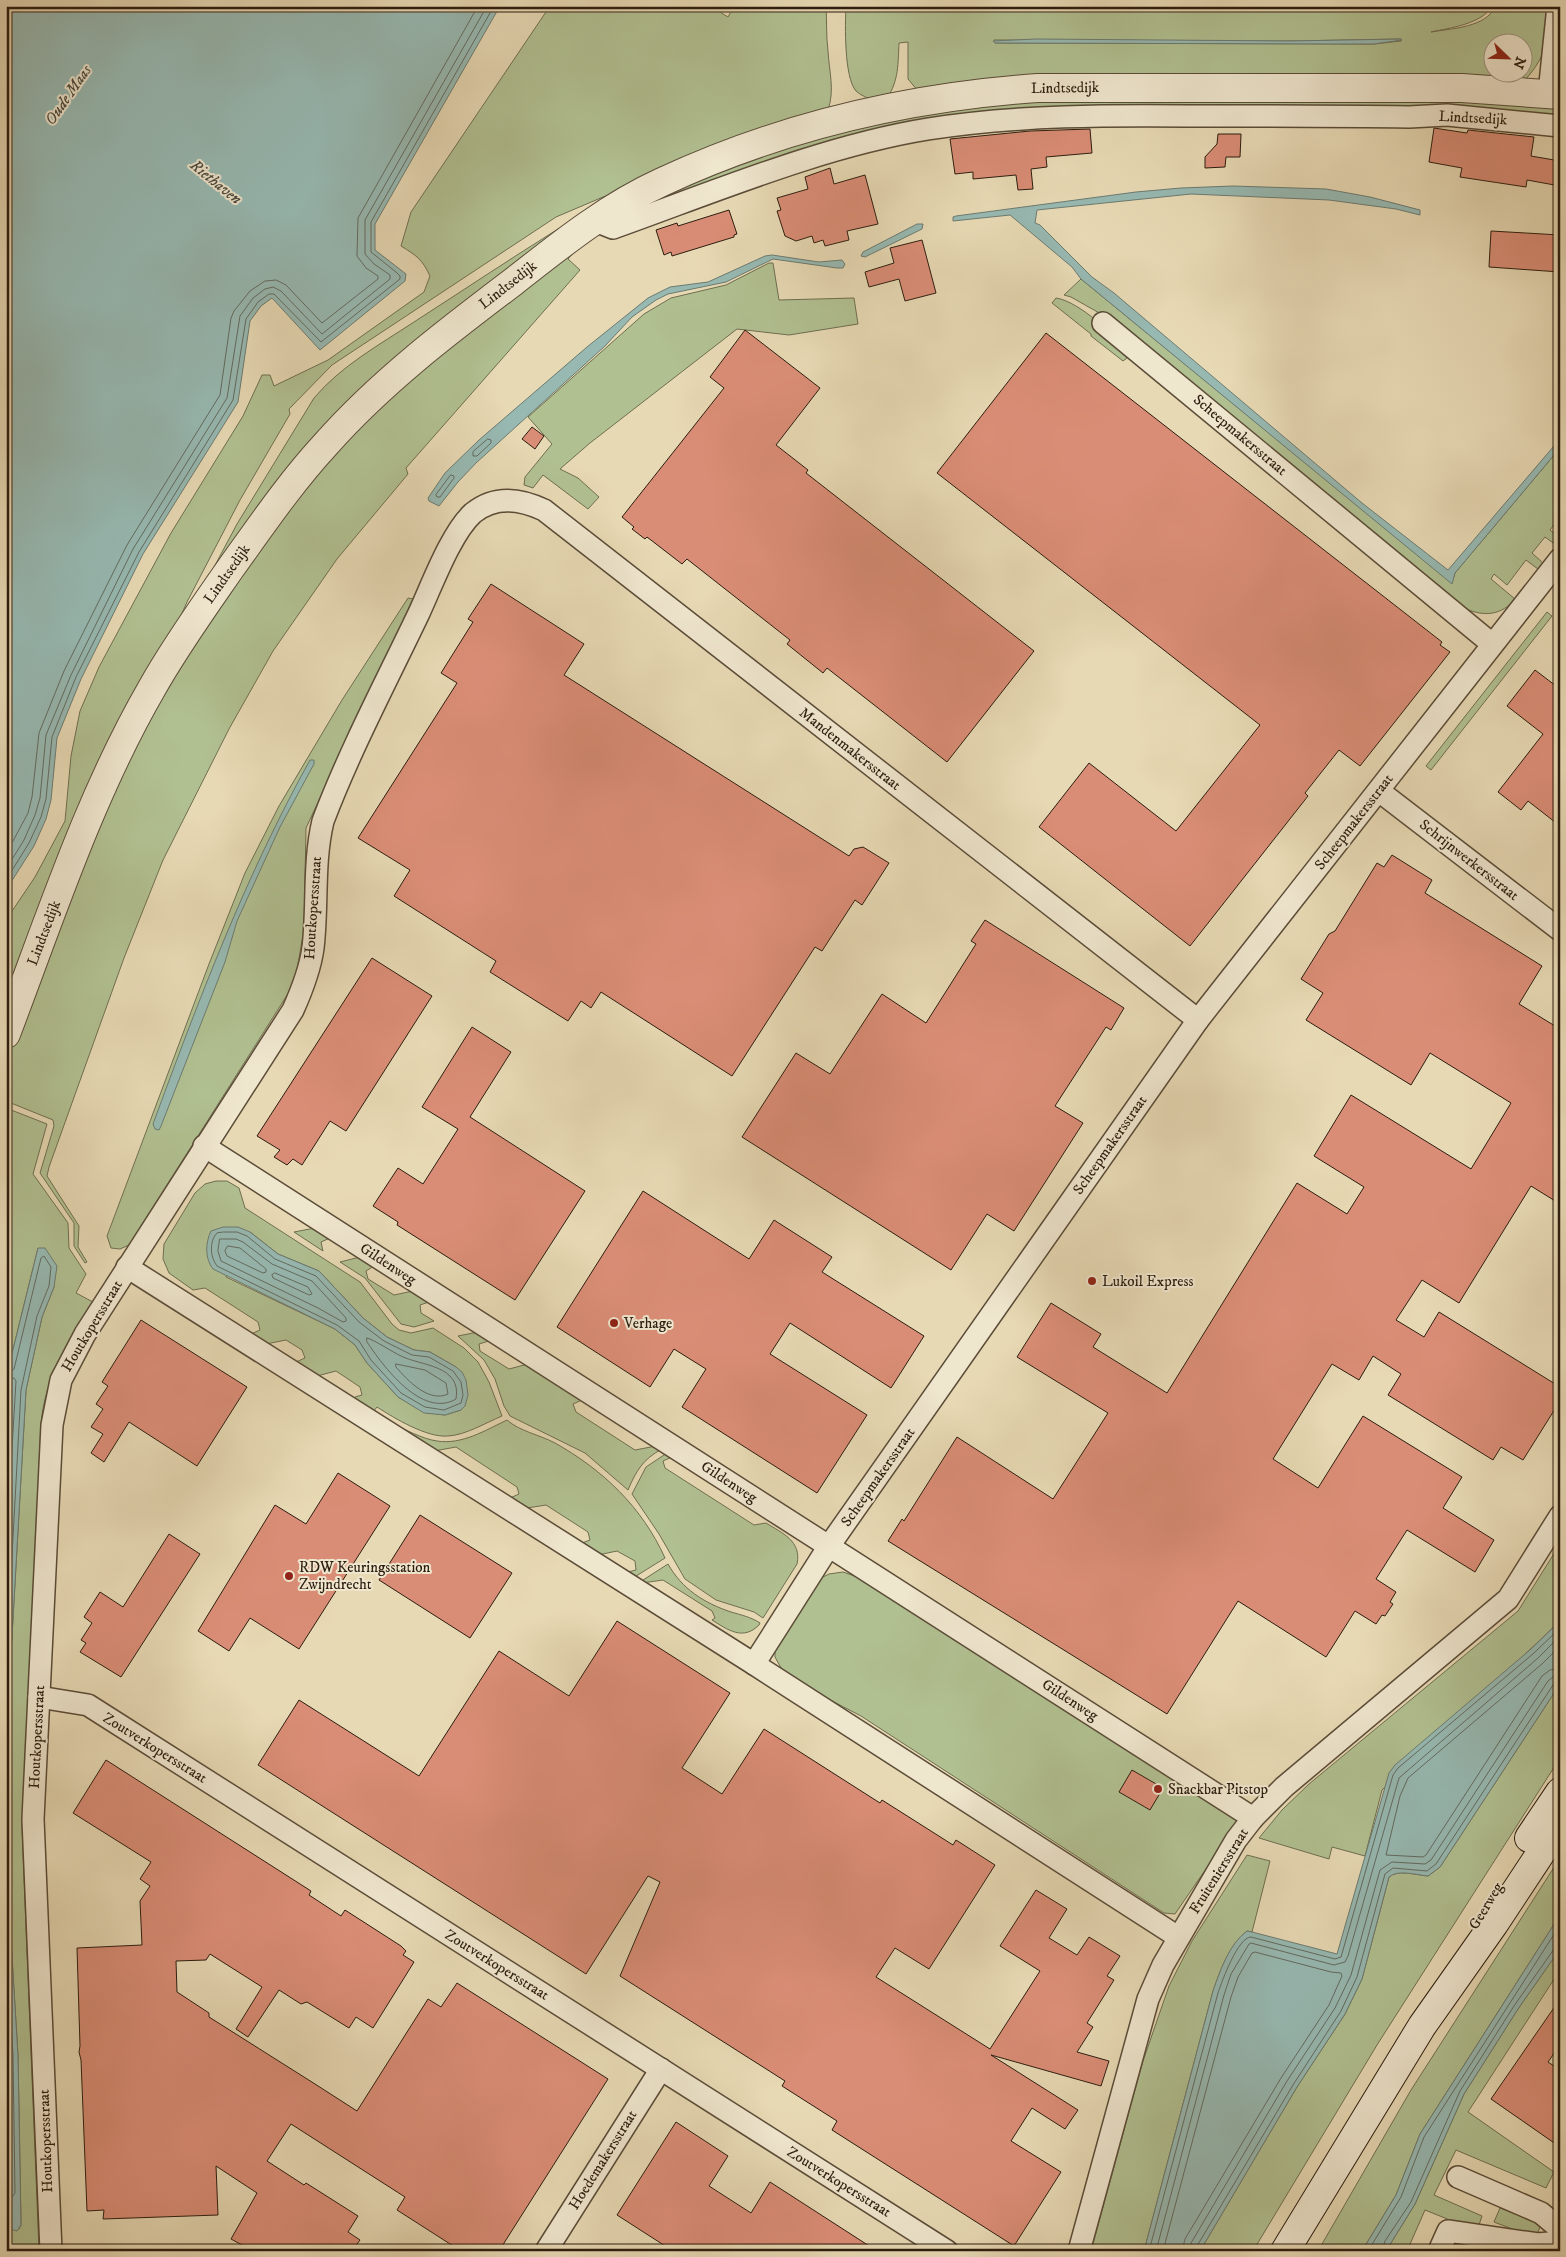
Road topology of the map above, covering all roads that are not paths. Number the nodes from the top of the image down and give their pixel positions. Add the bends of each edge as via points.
1 (1558, 6) edge
2 (1554, 94) edge
3 (1560, 126) edge
4 (593, 220) junction
5 (1103, 323) dead end
6 (493, 502) joint
7 (1560, 559) edge
8 (1492, 644) junction
9 (1379, 790) junction
10 (1560, 930) edge
11 (1198, 1020) junction
12 (6, 1034) edge
13 (204, 1146) junction
14 (127, 1267) junction
15 (1560, 1516) edge
16 (829, 1546) junction
17 (754, 1664) junction
18 (40, 1697) junction
19 (1560, 1792) edge
20 (1253, 1818) junction
21 (1560, 1824) edge
22 (1178, 1937) junction
23 (1422, 2026) junction
24 (661, 2070) junction
25 (1458, 2177) dead end
26 (1560, 2229) edge
27 (1560, 2242) edge
28 (51, 2251) edge
29 (546, 2251) edge
30 (947, 2251) edge
31 (1079, 2251) edge
32 (1284, 2251) edge
33 (1439, 2251) edge

1 - 2 street
2 - 4 street, Lindtsedijk via 1462,88 1038,88 976,92 885,108 747,147 660,182
3 - 4 street, Lindtsedijk via 1447,115 1125,115 1005,120 928,129 886,138 796,164 613,228
4 - 12 street, Lindtsedijk via 440,337 372,397 326,443 279,500 184,635 118,751
5 - 8 street, Scheepmakersstraat
6 - 11 street, Mandenmakersstraat via 526,502 544,510
6 - 13 street, Houtkopersstraat via 475,512 457,533 331,800 317,843 313,949 305,982 293,1010
7 - 8 street, Scheepmakersstraat
8 - 9 street, Scheepmakersstraat
9 - 10 street, Schrijnwerkersstraat
9 - 11 street, Scheepmakersstraat
11 - 16 street, Scheepmakersstraat
13 - 14 street, Houtkopersstraat
13 - 16 street, Gildenweg
14 - 17 street
14 - 18 street, Houtkopersstraat via 61,1380 52,1425
15 - 20 street, Fruiteniersstraat via 1508,1599 1284,1787
16 - 17 street, Scheepmakersstraat
16 - 20 street, Gildenweg
17 - 22 street
18 - 24 street, Zoutverkopersstraat via 88,1705
18 - 28 street, Houtkopersstraat via 33,1819
19 - 23 street, Geerweg via 1478,1915
20 - 22 street, Fruiteniersstraat via 1236,1840
21 - 23 street, Geerweg
22 - 31 street, Fruiteniersstraat via 1148,1999
23 - 32 street, Geerweg
24 - 29 street, Hoedemakersstraat
24 - 30 street, Zoutverkopersstraat
25 - 26 street via 1541,2213
27 - 33 street via 1538,2244 1448,2231

